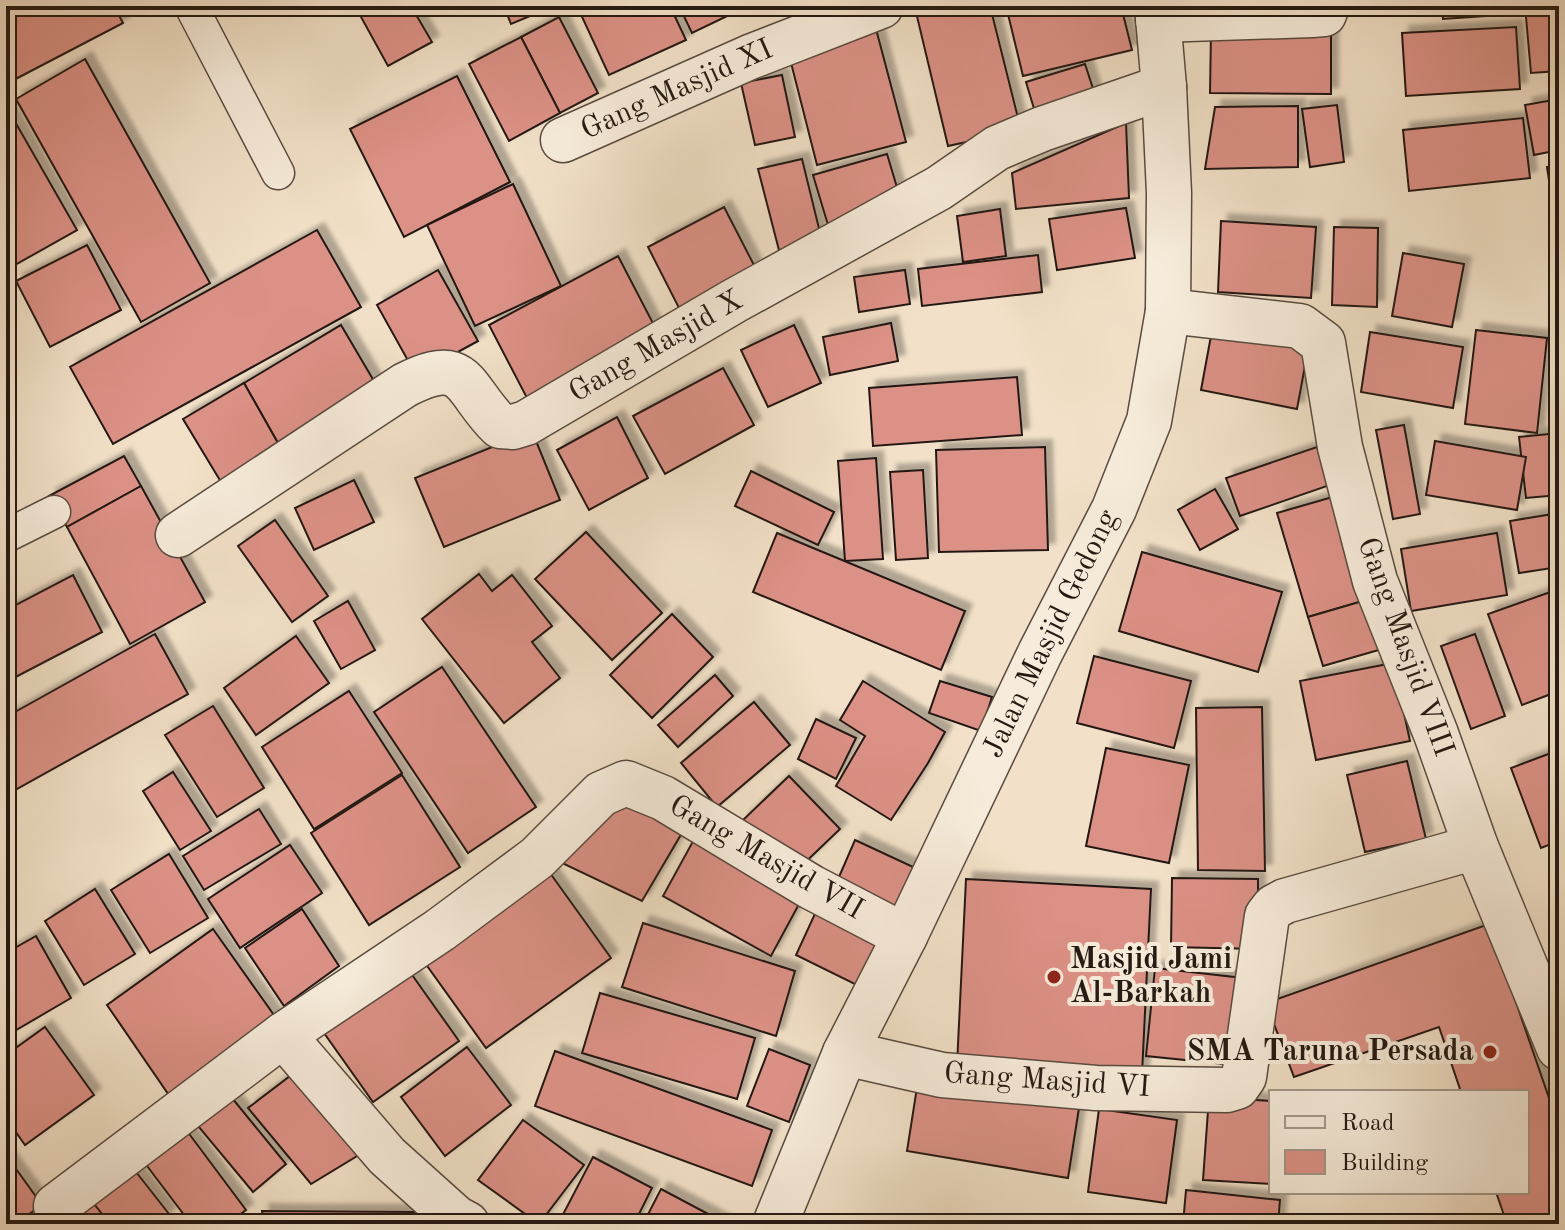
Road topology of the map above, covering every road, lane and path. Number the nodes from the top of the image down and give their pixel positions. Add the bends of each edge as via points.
1 (191, 6) edge
2 (881, 6) edge
3 (1327, 6) edge
4 (1157, 13) edge
5 (1164, 87) junction
6 (563, 140) dead end
7 (278, 173) dead end
8 (1168, 311) junction
9 (54, 512) dead end
10 (178, 535) dead end
11 (6, 536) edge
12 (1476, 847) junction
13 (905, 936) junction
14 (283, 1035) junction
15 (1559, 1048) edge
16 (845, 1053) junction
17 (56, 1206) dead end
18 (467, 1224) edge
19 (775, 1224) edge

1 - 7 lane
2 - 6 street, Gang Masjid XI
3 - 4 street via 1324,14 1312,15
4 - 5 street, Jalan Masjid Gedong
5 - 8 street, Jalan Masjid Gedong
5 - 10 street, Gang Masjid X via 997,148 939,188 526,423 500,426 454,373 423,376
8 - 12 street, Gang Masjid VIII via 1300,326 1323,343 1340,447 1375,581
8 - 13 street, Jalan Masjid Gedong via 1149,421 1114,509
9 - 11 lane
12 - 15 street, Gang Masjid VIII
12 - 16 street, Gang Masjid VI via 1274,907 1267,916 1244,1077 1237,1087 1096,1088 942,1075
13 - 14 street, Gang Masjid VII via 663,798 626,783 601,794 537,858 440,930
13 - 16 street, Jalan Masjid Gedong
14 - 17 street
14 - 18 street via 387,1156
16 - 19 street, Jalan Masjid Gedong

